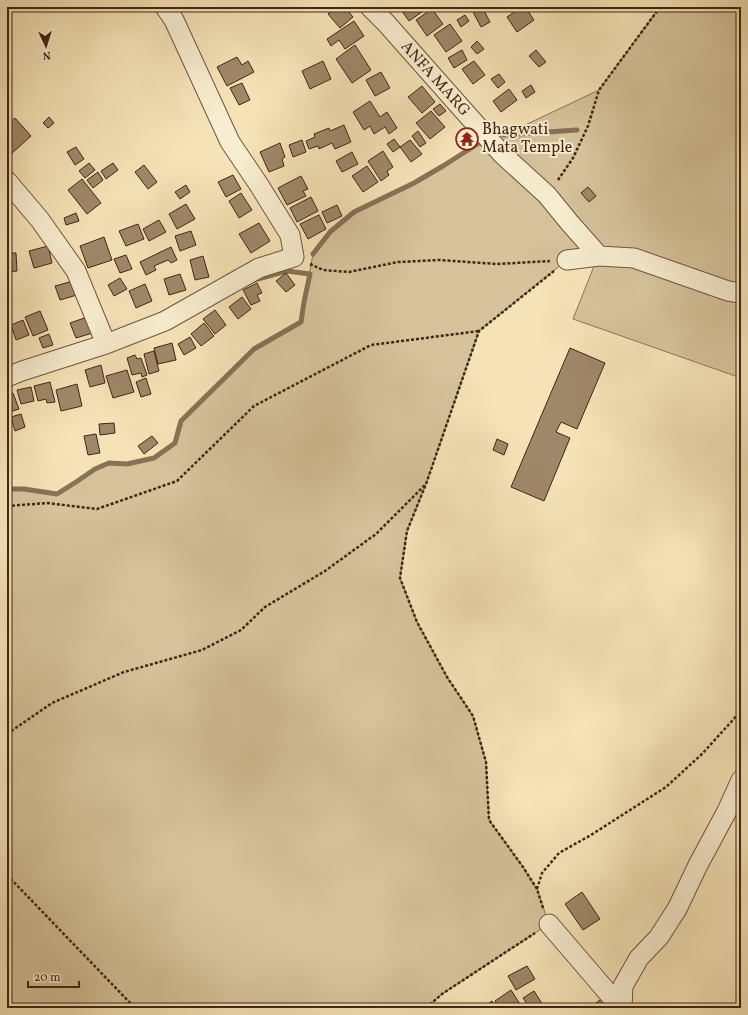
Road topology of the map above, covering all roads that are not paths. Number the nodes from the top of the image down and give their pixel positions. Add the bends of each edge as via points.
1 (165, 7) edge
2 (370, 7) edge
3 (7, 181) edge
4 (599, 256) junction
5 (567, 260) road end
6 (741, 293) edge
7 (106, 344) junction
8 (7, 377) edge
9 (741, 780) edge
10 (549, 924) road end
11 (622, 1008) edge

1 - 7 street via 174,20 230,142 290,235 294,257 259,268 165,320
2 - 4 street, ANFA MARG via 502,154 547,196
3 - 7 street via 40,220 76,271
4 - 5 street
4 - 6 street via 634,258 721,289
7 - 8 street
9 - 11 street via 677,909 659,937 640,958 623,986
10 - 11 street

